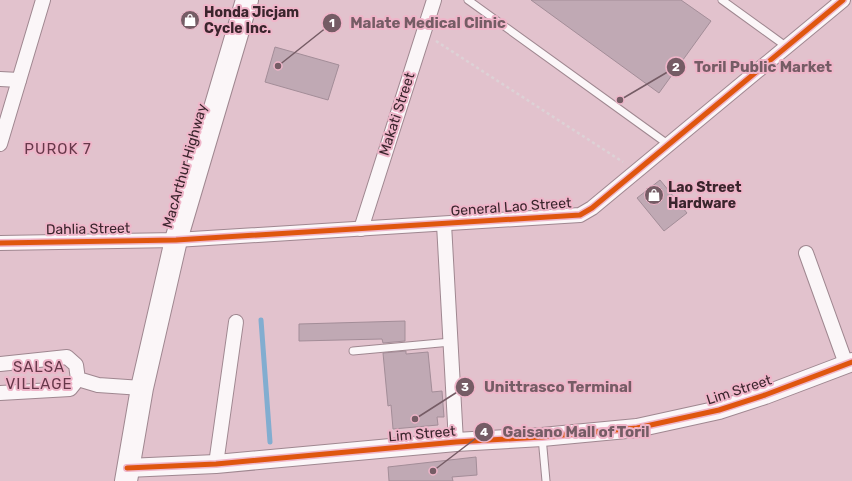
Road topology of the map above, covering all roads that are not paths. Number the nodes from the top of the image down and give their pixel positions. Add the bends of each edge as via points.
1 (43, 0) edge
2 (247, 0) edge
3 (434, 0) edge
4 (468, 0) edge
5 (722, 0) edge
6 (843, 0) edge
7 (787, 47) junction
8 (0, 79) edge
9 (19, 80) junction
10 (0, 144) edge
11 (669, 145) junction
12 (444, 224) junction
13 (361, 229) junction
14 (176, 240) junction
15 (0, 243) edge
16 (806, 253) dead end
17 (236, 322) dead end
18 (451, 342) junction
19 (353, 351) dead end
20 (849, 363) edge
21 (0, 364) edge
22 (78, 379) junction
23 (142, 388) junction
24 (0, 393) edge
25 (542, 437) junction
26 (456, 442) junction
27 (216, 464) junction
28 (127, 475) edge
29 (546, 481) edge

1 - 9 street
2 - 14 highway, MacArthur Highway
3 - 13 street, Makati Street
4 - 11 lane
5 - 7 lane
6 - 7 street, General Lao Street
7 - 11 street, General Lao Street
8 - 9 street
9 - 10 street
11 - 12 street, General Lao Street via 580,215
12 - 13 street, General Lao Street
12 - 18 street
13 - 14 street, General Lao Street
14 - 15 street, Dahlia Street
14 - 23 highway, MacArthur Highway
16 - 20 street
17 - 27 street
18 - 19 lane
18 - 26 street
20 - 25 street, Lim Street via 719,410 637,428
21 - 22 street via 66,357 76,365
22 - 23 street via 98,385
22 - 24 street via 70,389
23 - 28 highway, MacArthur Highway
25 - 26 street, Lim Street
25 - 29 lane
26 - 27 street, Lim Street
27 - 28 street, Lim Street

